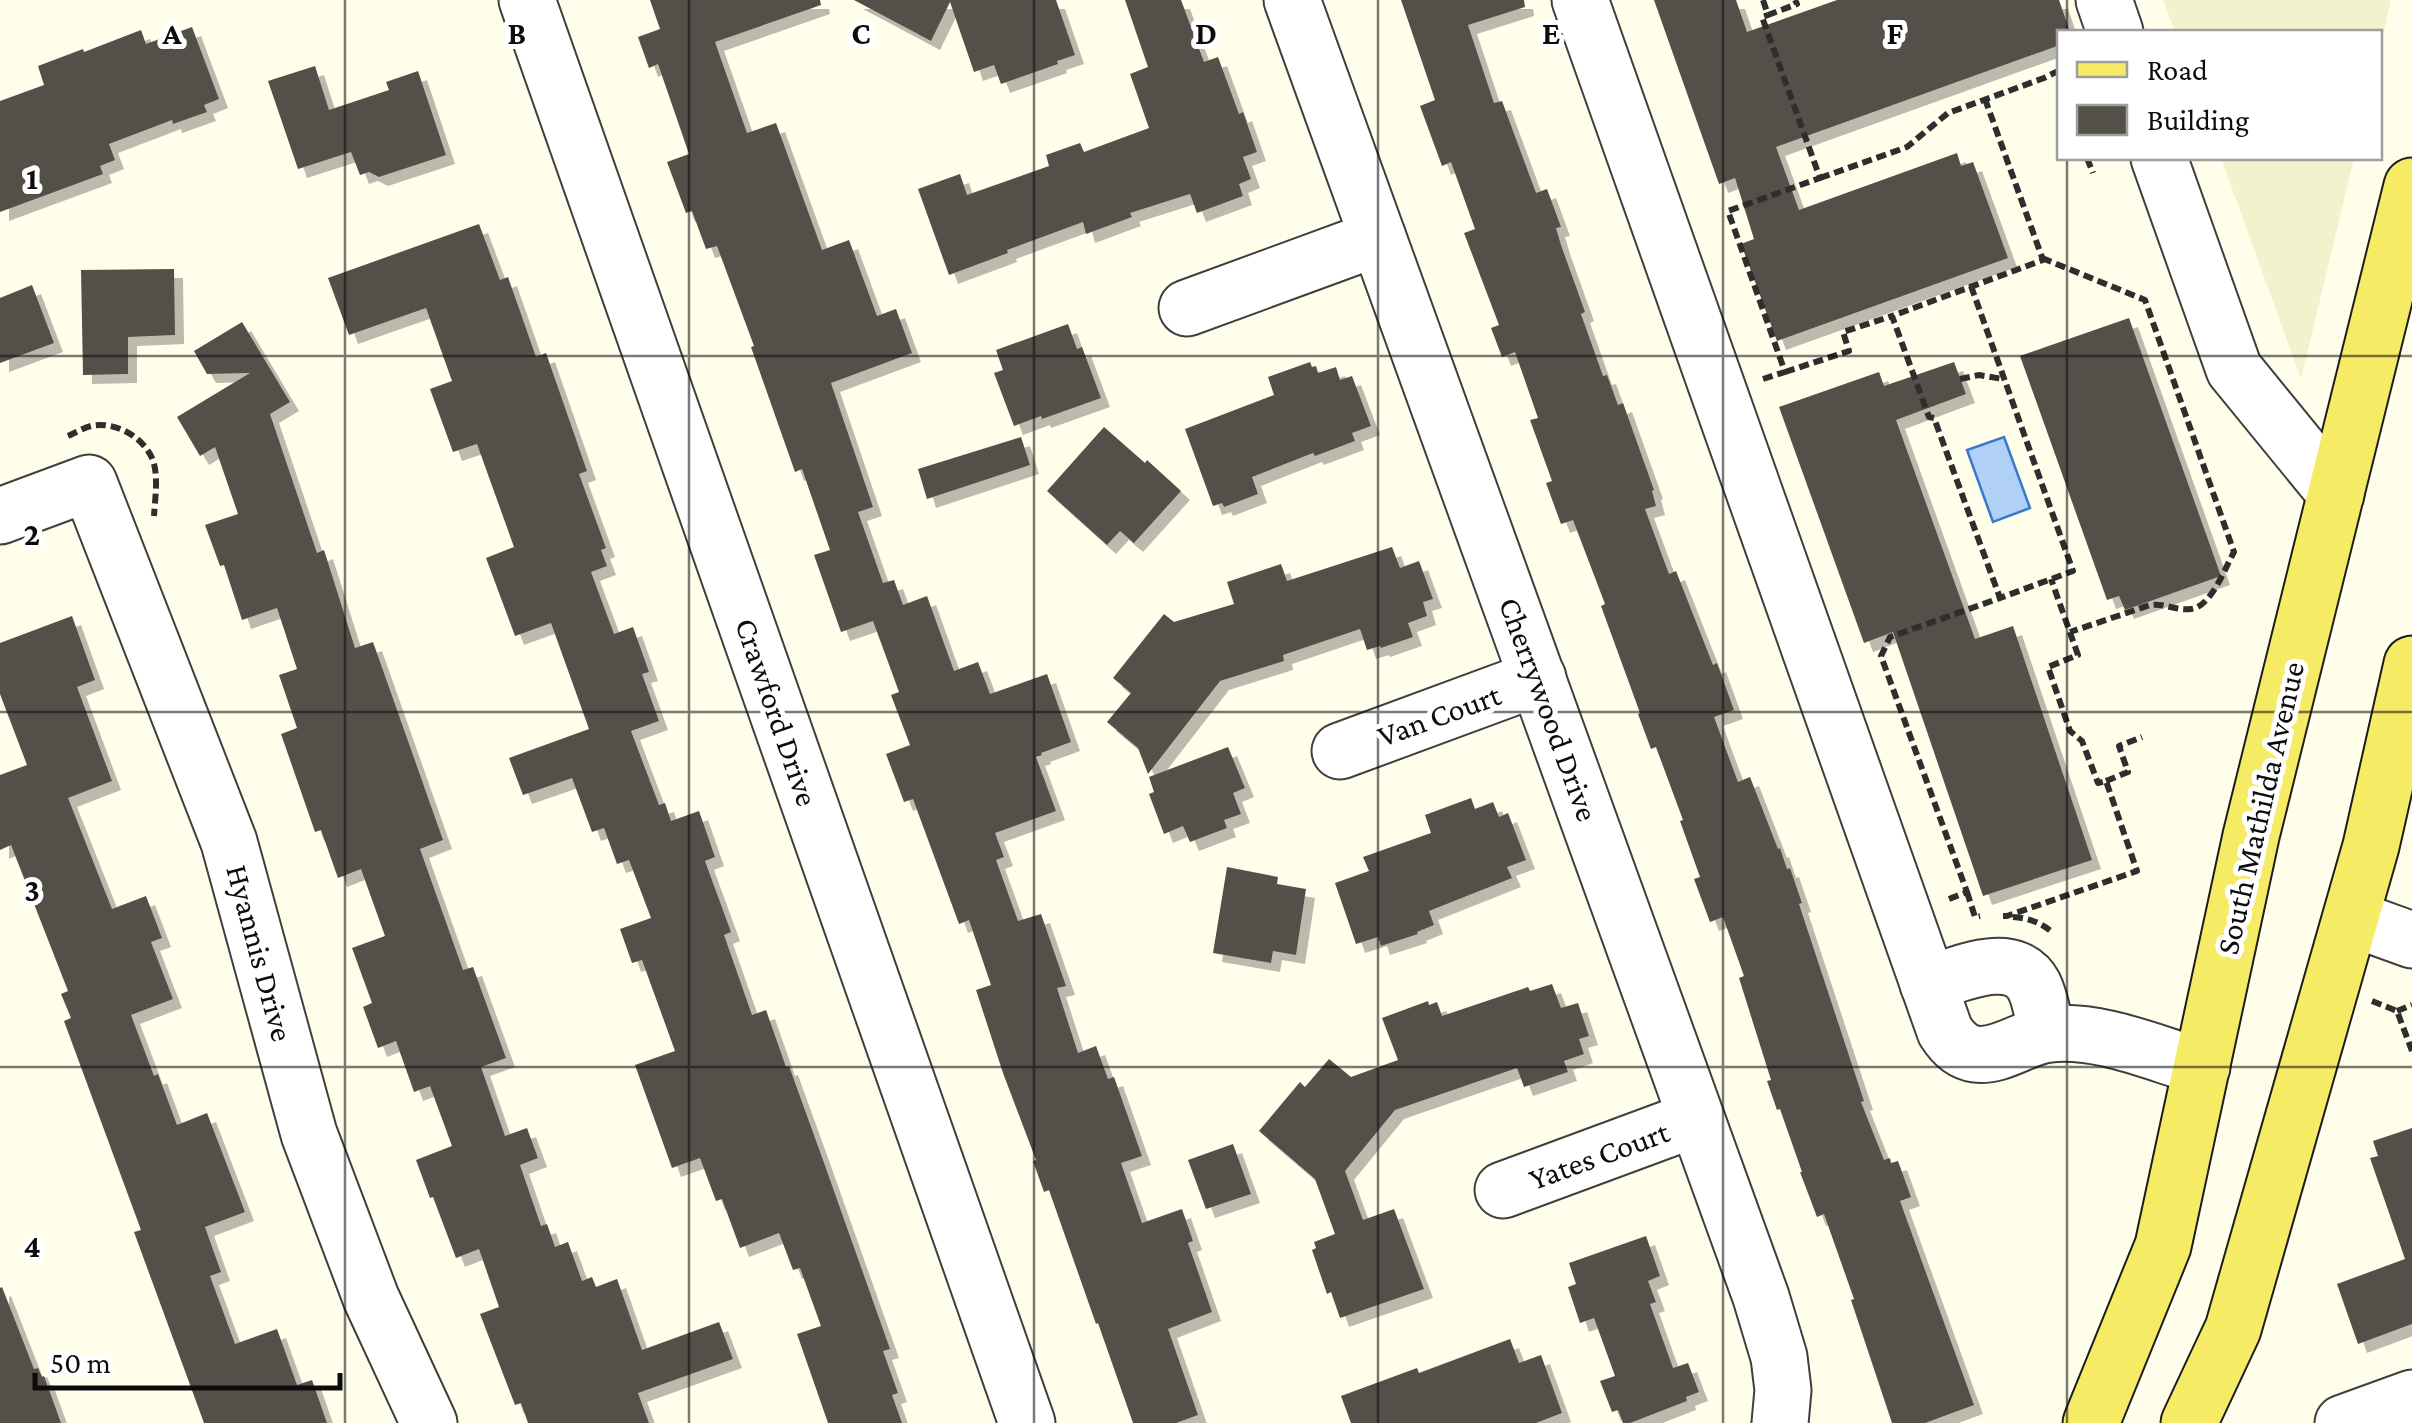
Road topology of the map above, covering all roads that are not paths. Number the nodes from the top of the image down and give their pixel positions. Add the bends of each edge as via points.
1 (526, 0) edge
2 (1292, 0) edge
3 (1580, 0) edge
4 (2104, 0) edge
5 (2114, 30) edge
6 (2160, 160) edge
7 (2412, 186) edge
8 (1378, 238) junction
9 (1188, 308) dead end
10 (2336, 494) junction
11 (0, 516) edge
12 (2412, 664) edge
13 (1538, 678) junction
14 (1340, 751) dead end
15 (2351, 918) junction
16 (2412, 940) edge
17 (1928, 984) junction
18 (2047, 1034) junction
19 (2202, 1067) junction
20 (1696, 1119) junction
21 (1502, 1190) dead end
22 (2412, 1398) edge
23 (429, 1423) edge
24 (1027, 1423) edge
25 (1780, 1423) edge
26 (2091, 1423) edge
27 (2189, 1423) edge
28 (2343, 1423) edge

1 - 24 street, Crawford Drive
2 - 8 street, Cherrywood Drive
3 - 17 street
4 - 5 street
6 - 10 street via 2234,369
7 - 10 main road, South Mathilda Avenue
8 - 9 street
8 - 13 street, Cherrywood Drive
10 - 19 main road, South Mathilda Avenue
11 - 23 street, Hyannis Drive via 89,483 230,842 309,1134 371,1298
12 - 15 main road
13 - 14 street, Van Court
13 - 20 street, Cherrywood Drive
15 - 16 street
15 - 27 main road via 2233,1329
17 - 18 street via 1945,1031 1965,1051 1994,1052
17 - 18 street via 2008,967 2034,987
18 - 19 street via 2095,1035
19 - 26 main road, South Mathilda Avenue via 2163,1246
20 - 21 street, Yates Court
20 - 25 street, Cherrywood Drive via 1779,1357
22 - 28 street

